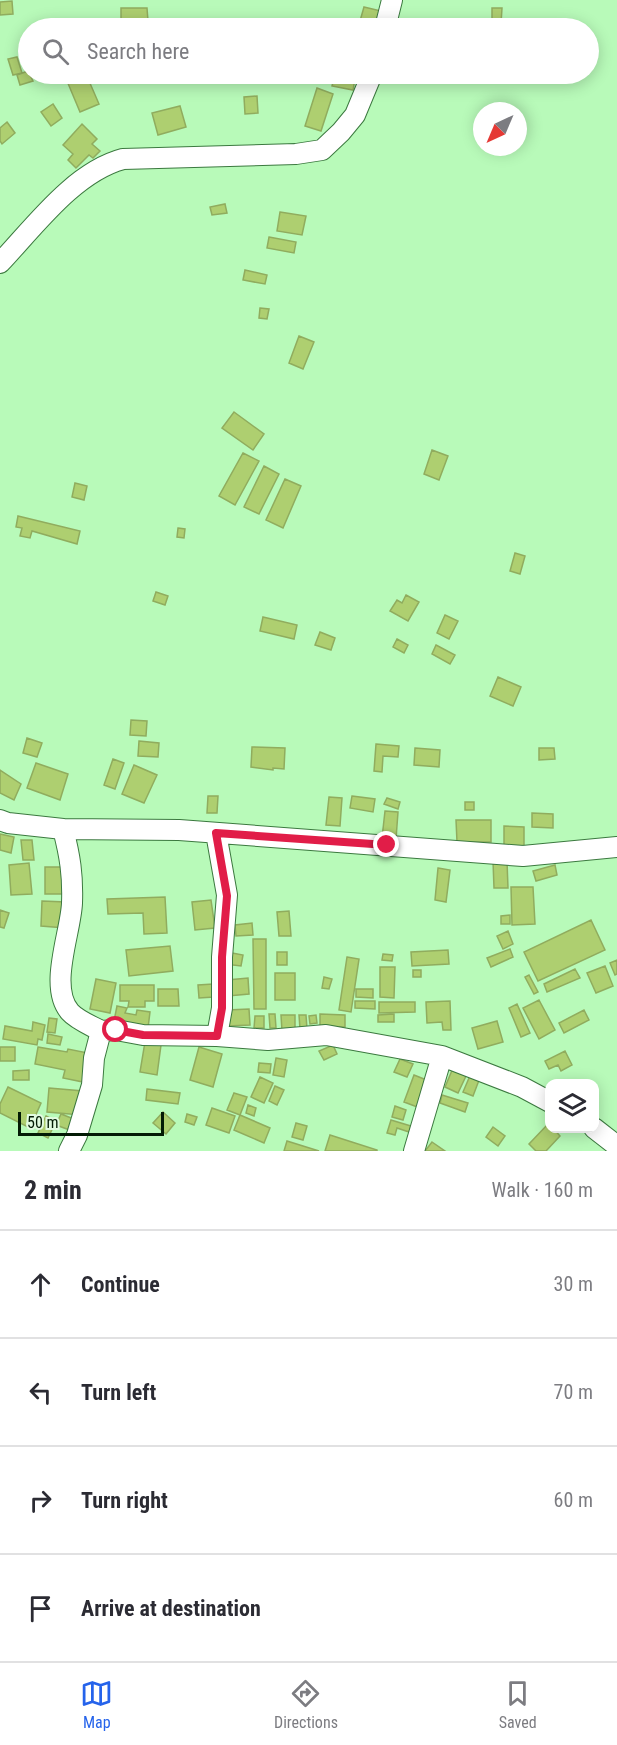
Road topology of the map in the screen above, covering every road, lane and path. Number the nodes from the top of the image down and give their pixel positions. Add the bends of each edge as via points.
1 (392, 0) edge
2 (388, 18) edge
3 (368, 84) edge
4 (0, 263) edge
5 (0, 820) edge
6 (63, 829) junction
7 (216, 833) junction
8 (617, 847) edge
9 (101, 1031) junction
10 (217, 1036) junction
11 (442, 1056) junction
12 (545, 1100) edge
13 (599, 1132) edge
14 (617, 1146) edge
15 (69, 1151) edge
16 (414, 1151) edge

1 - 2 street
3 - 4 street via 355,115 322,150 111,162 76,183
5 - 6 street
6 - 7 street
6 - 9 street via 72,862 72,905 60,984 70,1012
7 - 8 street via 523,856
7 - 10 street via 227,896
9 - 10 street
9 - 15 street via 92,1085
10 - 11 street via 268,1040 326,1035
11 - 12 street
11 - 16 street
13 - 14 street

